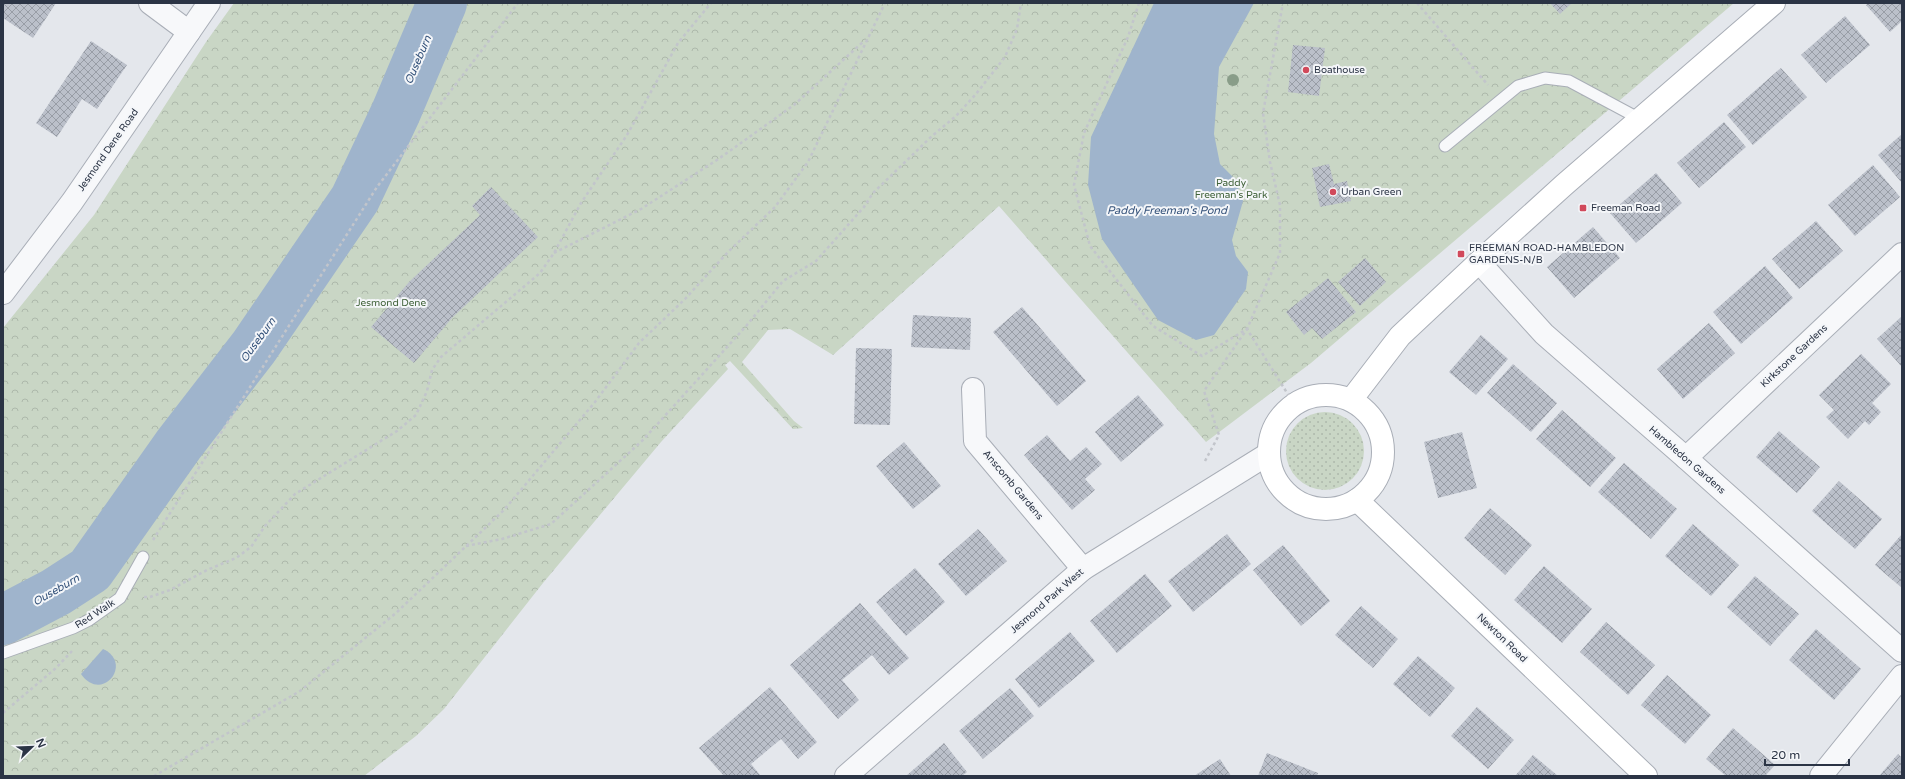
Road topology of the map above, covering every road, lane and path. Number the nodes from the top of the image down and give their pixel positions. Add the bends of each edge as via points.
1 (209, 3) edge
2 (518, 3) edge
3 (711, 3) edge
4 (885, 3) edge
5 (1021, 3) edge
6 (1139, 3) edge
7 (1283, 3) edge
8 (1417, 3) edge
9 (1774, 3) edge
10 (156, 8) edge
11 (189, 32) junction
12 (866, 39) junction
13 (1502, 100) junction
14 (1640, 119) junction
15 (1445, 146) dead end
16 (554, 253) junction
17 (1902, 254) edge
18 (1479, 262) junction
19 (3, 293) edge
20 (1247, 329) junction
21 (973, 390) dead end
22 (1351, 400) junction
23 (1294, 404) junction
24 (1268, 454) junction
25 (1686, 458) junction
26 (1202, 468) dead end
27 (1357, 500) junction
28 (466, 546) junction
29 (143, 557) joint
30 (1083, 569) junction
31 (120, 598) junction
32 (72, 651) dead end
33 (1902, 652) edge
34 (3, 653) edge
35 (1902, 676) edge
36 (3, 713) edge
37 (154, 776) edge
38 (846, 776) edge
39 (1646, 776) edge
40 (1821, 776) edge

1 - 11 street, Jesmond Dene Road
2 - 29 path via 377,187
3 - 16 path via 678,43 627,135 581,203
4 - 12 path
5 - 28 path via 1017,29 1005,57 976,94 956,116 873,193 864,207 816,261 783,281 747,326 643,440 550,524 502,539
6 - 20 path via 1128,37 1084,133 1074,185 1090,246 1153,326 1202,356
7 - 20 path via 1263,113 1270,162 1280,205 1280,253
8 - 13 path
9 - 14 street
10 - 11 street
11 - 19 street, Jesmond Dene Road via 72,202
12 - 16 path via 794,105 717,160 641,209
12 - 28 path via 808,162 775,208 639,343 595,402 504,510
13 - 14 lane via 1518,86 1545,78 1569,80
13 - 15 lane
14 - 18 street
16 - 31 path via 540,273 441,357 432,370 427,391 416,415 397,431 295,494 265,526 251,547 236,558 150,597
17 - 25 street, Kirkstone Gardens
18 - 22 street via 1400,336
18 - 25 street, Hambledon Gardens via 1544,334
20 - 23 path
20 - 26 path via 1204,391 1219,435
21 - 30 street, Anscomb Gardens via 975,441
22 - 23 street via 1332,395 1313,396
22 - 27 street via 1365,410 1376,424 1383,451 1379,474 1370,489
23 - 24 street via 1280,417 1271,434
24 - 27 street via 1272,471 1280,486 1292,498 1324,509 1341,507
24 - 30 street, Jesmond Park West
25 - 33 street, Hambledon Gardens
27 - 39 street, Newton Road
28 - 37 path via 396,613 300,692
29 - 31 lane, Red Walk
30 - 38 street, Jesmond Park West
31 - 34 lane, Red Walk via 73,628
32 - 36 path
35 - 40 street

